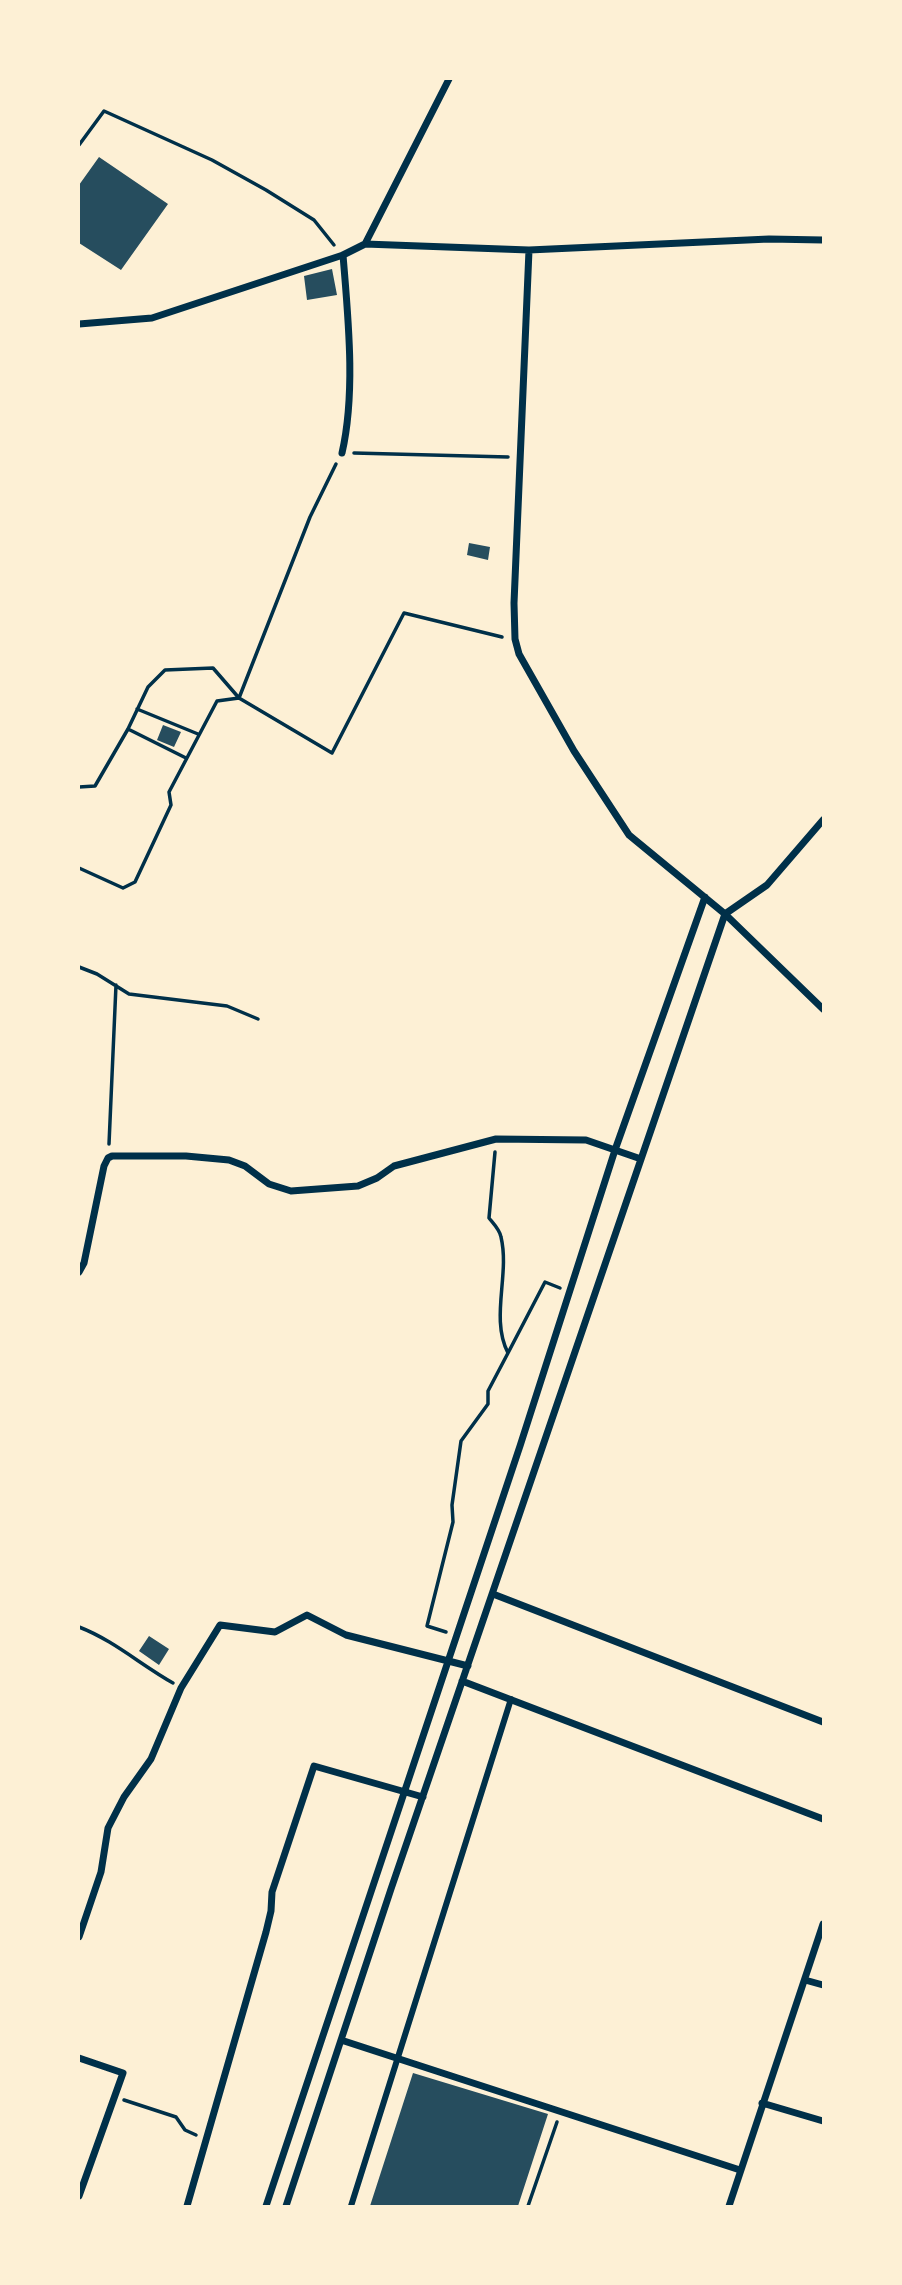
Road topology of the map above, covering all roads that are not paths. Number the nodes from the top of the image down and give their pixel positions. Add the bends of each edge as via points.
1 (449, 79) edge
2 (823, 240) edge
3 (365, 244) junction
4 (529, 250) junction
5 (342, 255) junction
6 (79, 324) edge
7 (342, 453) road end
8 (823, 820) edge
9 (705, 897) junction
10 (725, 914) junction
11 (823, 1009) edge
12 (615, 1150) junction
13 (641, 1159) junction
14 (79, 1272) edge
15 (492, 1594) junction
16 (449, 1661) junction
17 (468, 1665) junction
18 (462, 1681) junction
19 (511, 1699) junction
20 (823, 1722) edge
21 (405, 1792) junction
22 (423, 1797) junction
23 (823, 1819) edge
24 (823, 1924) edge
25 (79, 1937) edge
26 (804, 1980) junction
27 (823, 1985) edge
28 (341, 2040) junction
29 (79, 2058) edge
30 (397, 2059) junction
31 (762, 2103) junction
32 (823, 2121) edge
33 (740, 2170) junction
34 (79, 2196) edge
35 (187, 2206) edge
36 (266, 2206) edge
37 (286, 2206) edge
38 (351, 2206) edge
39 (729, 2206) edge

1 - 3 street
2 - 4 street
3 - 4 street
3 - 5 street
4 - 9 street via 515,639 574,751 629,835
5 - 6 street via 152,318
5 - 7 street via 350,340
8 - 10 street via 767,885
9 - 10 street
9 - 12 street
10 - 11 street
10 - 13 street
12 - 13 street
12 - 14 street via 586,1140 496,1139 394,1166 358,1186 303,1191 280,1189 229,1160 116,1156 108,1158 104,1166
12 - 16 street
13 - 15 street
15 - 17 street
15 - 20 street
16 - 17 street
16 - 21 street
16 - 25 street via 346,1635 307,1615 275,1632 220,1625 181,1688 151,1759 108,1828 101,1872
17 - 18 street
18 - 19 street
18 - 22 street
19 - 23 street
19 - 30 street
21 - 22 street
21 - 35 street via 314,1766 272,1892 266,1932
21 - 36 street
22 - 28 street
24 - 26 street
26 - 27 street
26 - 31 street
28 - 30 street
28 - 37 street
29 - 34 street via 123,2073
30 - 33 street
30 - 38 street
31 - 32 street
31 - 33 street
33 - 39 street

